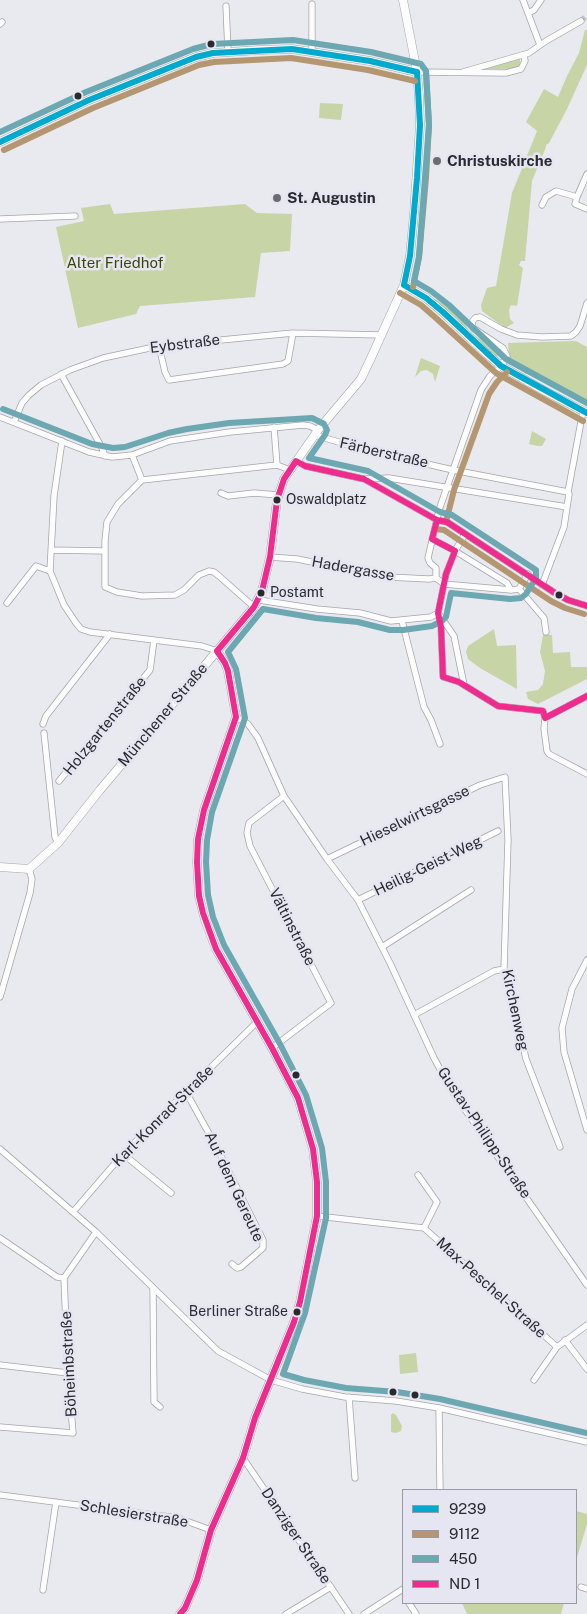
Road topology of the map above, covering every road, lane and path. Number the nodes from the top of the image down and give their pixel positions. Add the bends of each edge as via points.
1 (404, 0) edge
2 (523, 0) edge
3 (542, 0) edge
4 (312, 4) dead end
5 (226, 6) dead end
6 (528, 13) junction
7 (581, 21) tunnel mouth
8 (540, 45) junction
9 (228, 51) junction
10 (312, 52) junction
11 (524, 55) junction
12 (417, 72) junction
13 (463, 72) junction
14 (4, 140) edge
15 (587, 174) edge
16 (578, 197) junction
17 (542, 205) dead end
18 (587, 209) edge
19 (75, 216) dead end
20 (0, 219) edge
21 (404, 285) junction
22 (587, 303) edge
23 (292, 332) junction
24 (382, 335) junction
25 (159, 346) junction
26 (501, 366) junction
27 (61, 374) junction
28 (585, 412) edge
29 (0, 417) edge
30 (14, 422) junction
31 (274, 427) junction
32 (317, 433) junction
33 (62, 441) junction
34 (132, 455) junction
35 (105, 456) junction
36 (296, 461) junction
37 (277, 465) junction
38 (290, 470) junction
39 (453, 470) junction
40 (364, 479) junction
41 (142, 480) junction
42 (446, 487) junction
43 (568, 492) junction
44 (221, 493) dead end
45 (278, 495) junction
46 (567, 507) junction
47 (437, 520) junction
48 (465, 534) junction
49 (432, 539) junction
50 (51, 550) junction
51 (105, 551) junction
52 (455, 551) junction
53 (270, 557) junction
54 (50, 571) junction
55 (528, 574) junction
56 (436, 578) junction
57 (444, 584) junction
58 (542, 585) junction
59 (519, 588) junction
60 (511, 590) junction
61 (7, 603) dead end
62 (256, 603) junction
63 (587, 606) edge
64 (438, 614) junction
65 (402, 621) junction
66 (546, 632) dead end
67 (110, 634) junction
68 (154, 640) junction
69 (217, 651) junction
70 (464, 686) junction
71 (587, 696) edge
72 (236, 717) junction
73 (545, 718) junction
74 (43, 724) dead end
75 (44, 733) dead end
76 (440, 744) dead end
77 (587, 774) edge
78 (505, 777) joint
79 (59, 781) dead end
80 (284, 796) junction
81 (498, 832) dead end
82 (58, 843) junction
83 (328, 859) junction
84 (0, 867) edge
85 (29, 869) junction
86 (471, 890) dead end
87 (358, 900) junction
88 (382, 947) junction
89 (587, 960) edge
90 (504, 969) junction
91 (0, 997) edge
92 (414, 1015) junction
93 (257, 1022) junction
94 (272, 1048) junction
95 (186, 1092) junction
96 (587, 1130) edge
97 (560, 1147) dead end
98 (0, 1149) edge
99 (123, 1154) junction
100 (418, 1175) dead end
101 (171, 1193) dead end
102 (73, 1212) junction
103 (317, 1216) junction
104 (424, 1228) junction
105 (96, 1232) junction
106 (0, 1238) edge
107 (232, 1264) dead end
108 (64, 1278) junction
109 (587, 1285) edge
110 (152, 1288) junction
111 (587, 1325) edge
112 (565, 1340) junction
113 (557, 1347) junction
114 (0, 1364) edge
115 (587, 1369) edge
116 (68, 1373) junction
117 (271, 1380) junction
118 (534, 1380) dead end
119 (350, 1397) junction
120 (160, 1408) dead end
121 (438, 1408) junction
122 (0, 1428) edge
123 (587, 1442) edge
124 (242, 1458) junction
125 (355, 1478) dead end
126 (440, 1489) edge
127 (0, 1495) edge
128 (56, 1502) junction
129 (211, 1530) junction
130 (331, 1587) junction
131 (43, 1590) dead end
132 (402, 1592) edge
133 (180, 1614) edge
134 (286, 1614) edge
135 (349, 1614) edge
136 (364, 1614) edge

1 - 12 main road, Münchener Straße
2 - 6 street
3 - 6 street
4 - 10 street
5 - 9 street
6 - 8 street
7 - 8 street
8 - 11 street
9 - 10 main road
9 - 14 main road via 196,57 89,100 53,121
10 - 12 main road
11 - 13 street
11 - 13 street via 525,61 518,71
12 - 13 street
12 - 21 main road, Münchener Straße via 420,125 417,178
15 - 16 street
16 - 17 street via 556,191 546,197
16 - 18 street via 575,204
19 - 20 street
21 - 24 main road, Münchener Straße
21 - 26 main road via 444,312
22 - 26 street via 580,326 571,336 517,335 482,317 475,318 473,328 506,351 507,356
23 - 24 street, Eybstraße
23 - 25 street, Eybstraße
23 - 25 street via 288,361 283,364 169,380
24 - 32 main road, Münchener Straße via 361,380
25 - 27 street, Eybstraße via 103,358
26 - 28 main road
26 - 39 street via 481,390
27 - 30 street, Eybstraße via 29,395
27 - 35 street
28 - 43 street
29 - 30 street, Färberstraße
30 - 33 street, Färberstraße
31 - 32 street, Färberstraße via 304,425
31 - 34 street, Färberstraße via 170,441
31 - 37 street
32 - 36 main road, Münchener Straße
32 - 39 street, Färberstraße via 362,449
33 - 35 street, Färberstraße
33 - 50 street
34 - 35 street, Färberstraße
34 - 41 street
36 - 38 main road, Münchener Straße
36 - 40 street via 305,466
37 - 38 street
37 - 41 street
38 - 45 main road, Münchener Straße
39 - 42 street
39 - 43 street, Färberstraße
40 - 42 street via 389,478
40 - 47 street
41 - 51 street via 110,517
42 - 46 street
42 - 47 street
43 - 46 street
44 - 45 street via 228,496
45 - 53 main road, Münchener Straße
46 - 58 street via 564,527
47 - 48 street via 447,522
47 - 49 street
48 - 52 street
48 - 55 street
49 - 52 street
49 - 56 street via 428,558 436,568
50 - 51 street
50 - 54 street
51 - 62 street via 105,587 112,591 142,596 175,595 209,571
52 - 57 street
52 - 60 street via 507,583
53 - 56 street, Hadergasse via 297,559 388,577
53 - 62 main road, Münchener Straße
54 - 61 street via 36,566
54 - 67 street via 76,624 81,629
55 - 58 street
55 - 59 street
56 - 57 street
57 - 60 street
57 - 64 street
58 - 63 street via 568,600
59 - 60 street
59 - 66 street via 544,618
62 - 65 street
62 - 69 main road, Münchener Straße
64 - 65 street
64 - 70 street via 454,636
64 - 70 street via 443,677
65 - 76 street via 424,707
67 - 68 street
67 - 74 street
68 - 69 street
68 - 79 street, Holzgartenstraße via 150,670
69 - 72 main road via 228,671
69 - 82 main road, Münchener Straße
70 - 73 street via 498,706 543,711
71 - 73 street
72 - 80 street, Gustav-Philipp-Straße via 248,724 258,738
72 - 93 main road via 204,810 198,840 199,896 216,950
73 - 77 street via 546,751
75 - 82 street
78 - 83 street, Hieselwirtsgasse via 480,785
78 - 90 street, Kirchenweg via 508,840
80 - 83 street, Gustav-Philipp-Straße
80 - 94 street, Vältinstraße via 249,823 247,833 250,846 331,1003
81 - 87 street, Heilig-Geist-Weg
82 - 85 main road, Münchener Straße
83 - 87 street, Gustav-Philipp-Straße
84 - 85 main road
85 - 91 street via 32,879 30,894
86 - 88 street
87 - 88 street, Gustav-Philipp-Straße
88 - 92 street, Gustav-Philipp-Straße
89 - 96 street via 572,989 562,1028 564,1052
90 - 92 street via 494,971
90 - 97 street, Kirchenweg via 526,1059
92 - 109 street, Gustav-Philipp-Straße via 452,1091
93 - 94 main road
93 - 95 street, Karl-Konrad-Straße
94 - 103 main road via 298,1098 313,1149
95 - 99 street, Karl-Konrad-Straße
95 - 107 street, Auf dem Gereute via 218,1148 263,1240 263,1248 241,1267
98 - 102 street
99 - 101 street
99 - 102 street, Karl-Konrad-Straße
100 - 104 street, Max-Peschel-Straße via 437,1202
102 - 105 street
103 - 104 street, Max-Peschel-Straße
103 - 117 main road via 297,1311
104 - 113 street, Max-Peschel-Straße
105 - 108 street
105 - 110 street
106 - 108 street via 57,1277
108 - 116 street, Böheimbstraße
110 - 117 street via 218,1352
110 - 120 street via 154,1402
111 - 112 street, Max-Peschel-Straße
112 - 113 street, Max-Peschel-Straße
112 - 115 street, Max-Peschel-Straße
113 - 118 street, Max-Peschel-Straße
114 - 116 street
116 - 122 street, Böheimbstraße via 73,1433
117 - 119 street
117 - 124 main road
119 - 121 street
119 - 125 street
121 - 123 street
121 - 126 street
124 - 129 main road
124 - 130 street, Danziger Straße
127 - 128 street, Schlesierstraße
128 - 129 street, Schlesierstraße via 178,1518
128 - 131 street
129 - 133 main road via 196,1580
130 - 134 street
130 - 135 street, Danziger Straße
132 - 136 street

